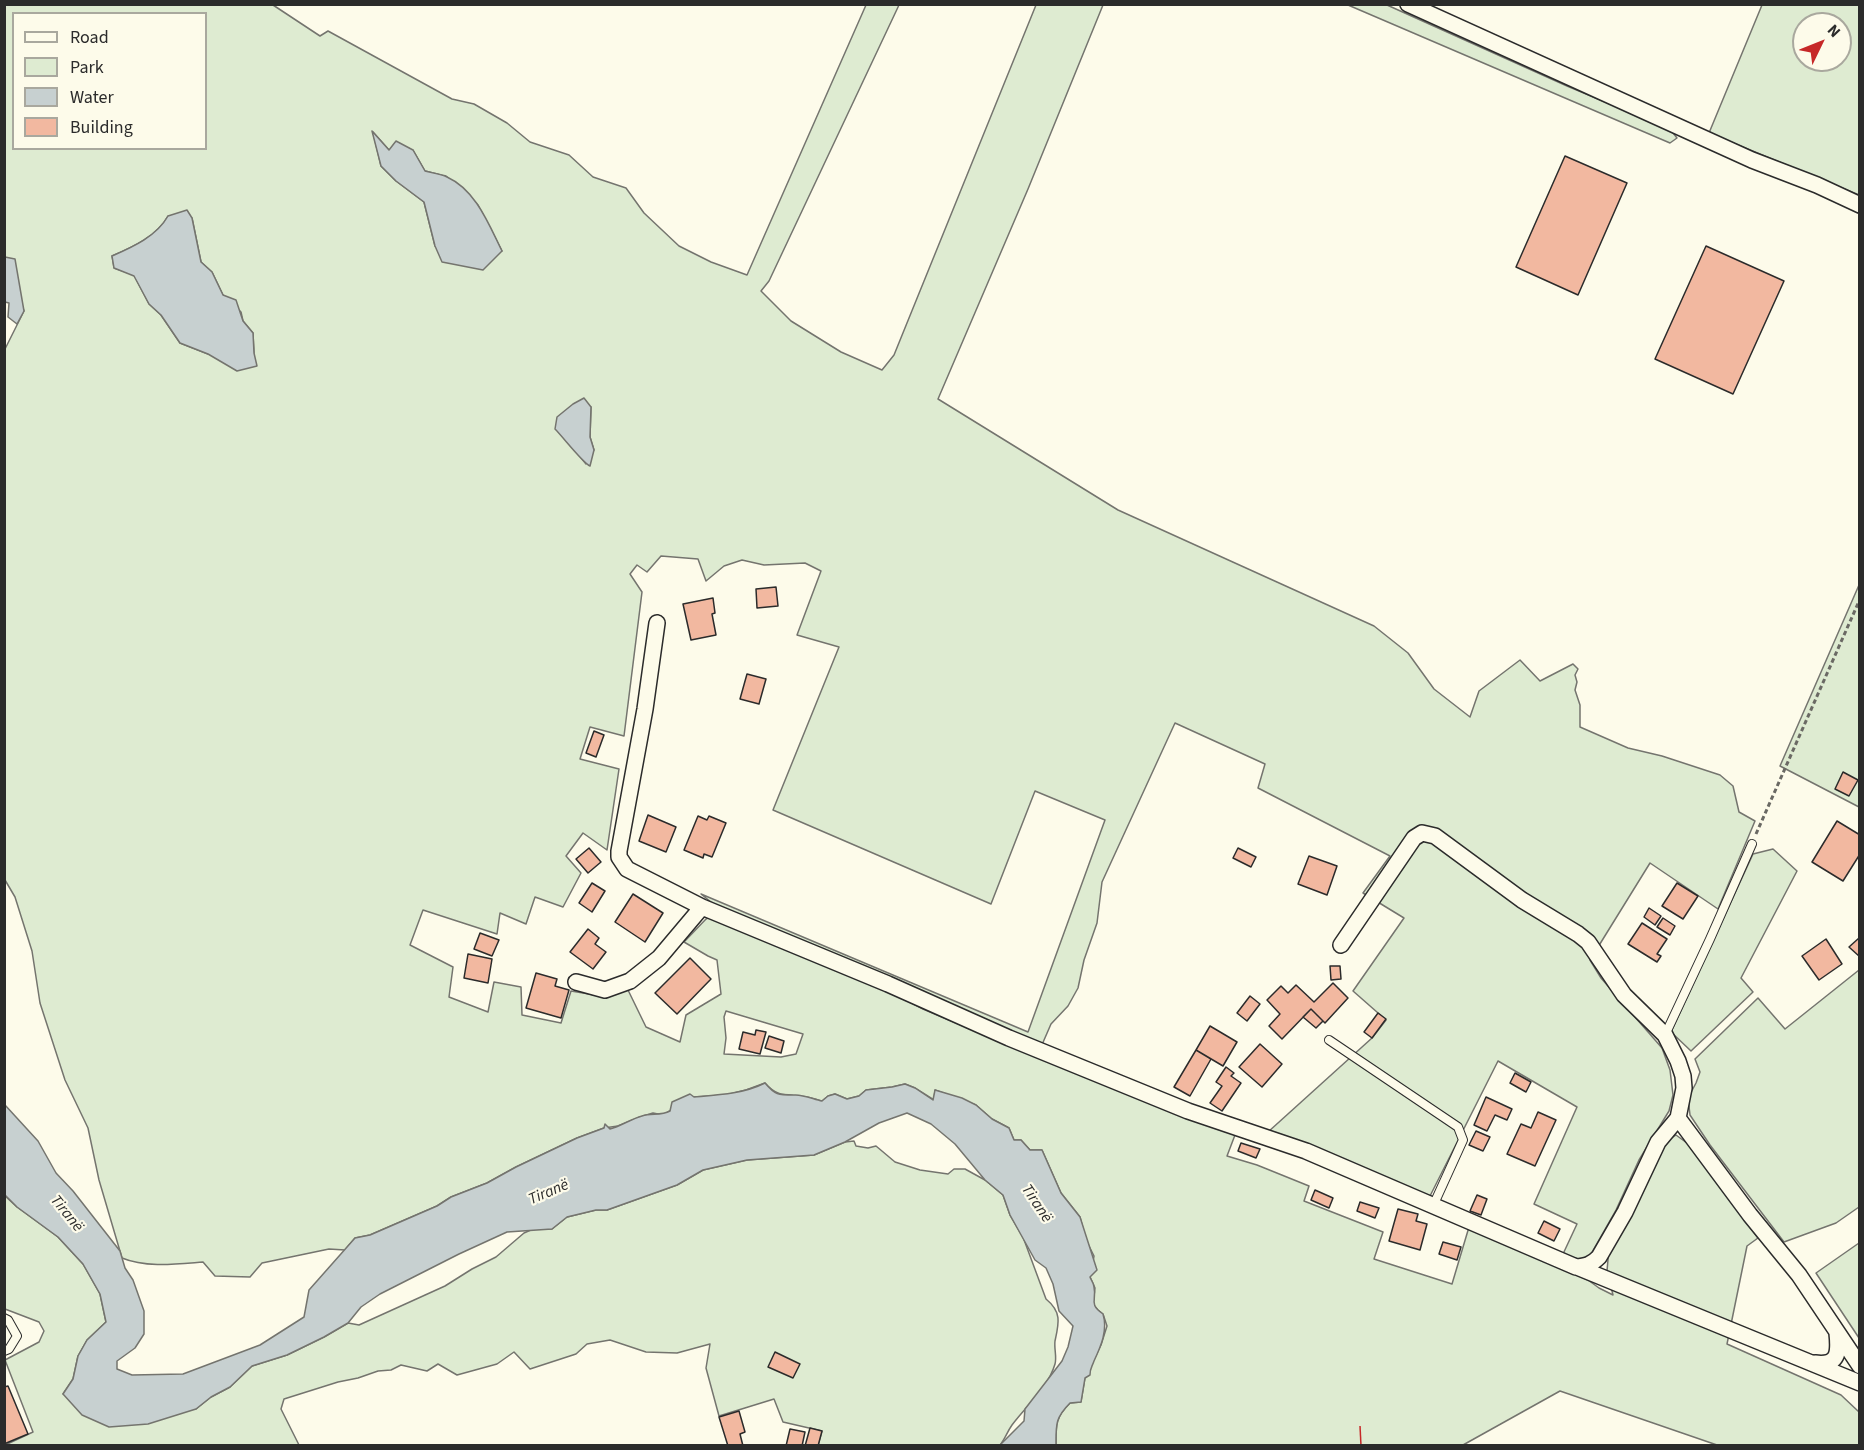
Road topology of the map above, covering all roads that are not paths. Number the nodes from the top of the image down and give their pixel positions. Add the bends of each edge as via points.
1 (1408, 4) edge
2 (1860, 205) edge
3 (657, 623) dead end
4 (1752, 844) road end
5 (702, 907) junction
6 (1341, 945) dead end
7 (576, 982) dead end
8 (1665, 1035) junction
9 (1329, 1040) dead end
10 (1678, 1118) junction
11 (1433, 1206) junction
12 (1576, 1267) junction
13 (4, 1318) edge
14 (1837, 1332) junction
15 (4, 1351) edge
16 (1806, 1362) junction
17 (1860, 1366) edge
18 (1860, 1383) edge

1 - 2 street
3 - 5 street via 619,857 627,869
4 - 8 lane
5 - 7 street via 659,958 630,981 605,990
5 - 11 street via 1019,1042 1188,1111 1306,1151
6 - 8 street via 1414,838 1422,833 1435,836 1522,900 1578,934 1597,954 1624,995
8 - 10 street via 1683,1076
9 - 11 lane via 1458,1127 1463,1140
10 - 12 street via 1658,1142 1599,1257 1587,1266
10 - 14 street via 1799,1275
11 - 12 street
12 - 16 street
13 - 15 lane via 17,1336
14 - 16 street via 1838,1347 1833,1361
14 - 17 street
16 - 18 street

